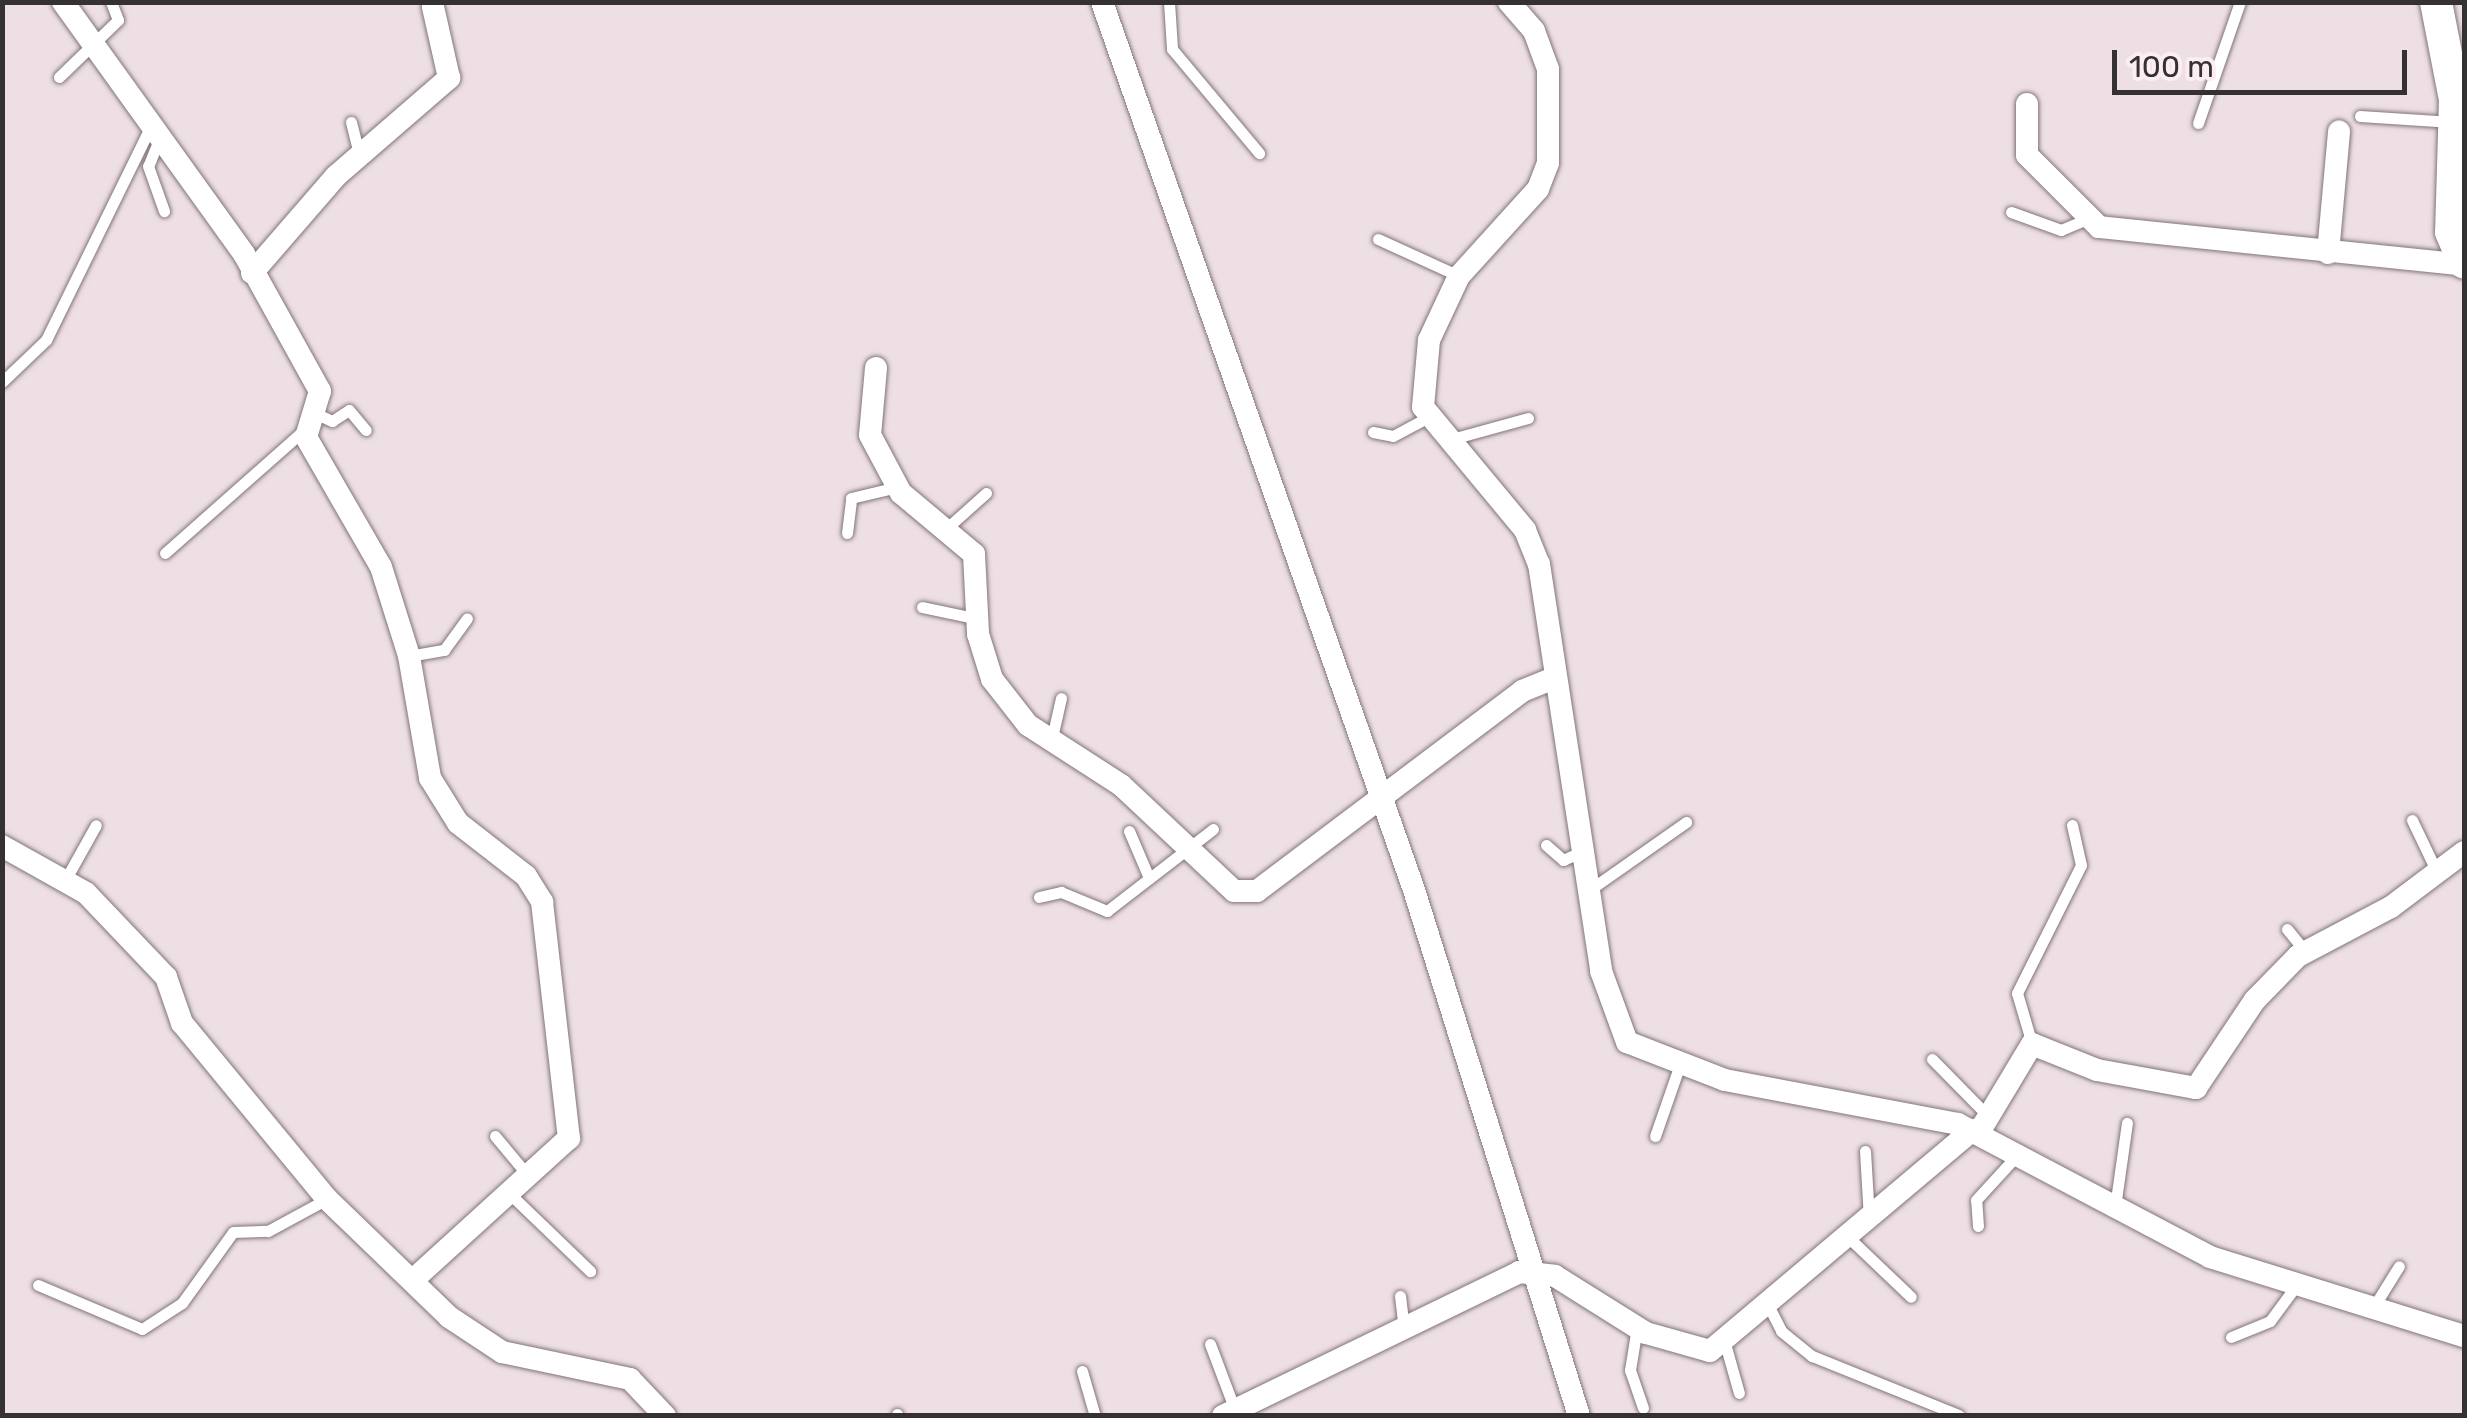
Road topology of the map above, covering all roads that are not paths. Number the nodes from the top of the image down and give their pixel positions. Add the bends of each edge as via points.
1 (63, 2) edge
2 (111, 2) edge
3 (1102, 2) edge
4 (1169, 2) edge
5 (1510, 2) edge
6 (2240, 2) edge
7 (433, 7) dead end
8 (2446, 21) edge
9 (95, 46) junction
10 (58, 77) dead end
11 (2027, 104) dead end
12 (2360, 116) dead end
13 (351, 122) dead end
14 (2456, 122) junction
15 (2198, 123) dead end
16 (2339, 131) dead end
17 (155, 132) junction
18 (1259, 152) dead end
19 (359, 154) junction
20 (164, 211) dead end
21 (2011, 212) dead end
22 (2087, 219) junction
23 (1378, 239) dead end
24 (2328, 254) junction
25 (2464, 264) edge
26 (252, 272) junction
27 (1460, 276) junction
28 (876, 368) dead end
29 (2, 382) edge
30 (1428, 417) junction
31 (1528, 418) dead end
32 (313, 420) junction
33 (366, 430) dead end
34 (1373, 432) dead end
35 (1444, 441) junction
36 (897, 487) junction
37 (986, 493) dead end
38 (948, 527) junction
39 (848, 534) dead end
40 (165, 553) dead end
41 (922, 608) dead end
42 (467, 618) dead end
43 (979, 619) junction
44 (409, 656) junction
45 (1552, 679) junction
46 (1062, 698) dead end
47 (1051, 742) junction
48 (1382, 798) junction
49 (2412, 820) dead end
50 (1686, 822) dead end
51 (96, 825) dead end
52 (2072, 825) dead end
53 (1213, 828) dead end
54 (1128, 831) dead end
55 (1546, 845) dead end
56 (2, 846) edge
57 (1184, 848) junction
58 (1581, 852) junction
59 (2464, 852) edge
60 (2436, 870) junction
61 (68, 875) junction
62 (1149, 878) junction
63 (1588, 891) junction
64 (1039, 896) dead end
65 (2287, 930) dead end
66 (2306, 951) junction
67 (2032, 1044) junction
68 (1932, 1059) dead end
69 (1679, 1067) junction
70 (2127, 1124) dead end
71 (1979, 1127) junction
72 (495, 1136) dead end
73 (1655, 1136) dead end
74 (1865, 1152) dead end
75 (2020, 1154) junction
76 (530, 1178) junction
77 (511, 1195) junction
78 (328, 1199) junction
79 (2115, 1212) junction
80 (1869, 1219) junction
81 (1978, 1226) dead end
82 (1847, 1236) junction
83 (2400, 1266) dead end
84 (590, 1271) dead end
85 (1534, 1273) junction
86 (414, 1278) junction
87 (38, 1285) dead end
88 (2295, 1287) junction
89 (1400, 1296) dead end
90 (1911, 1297) dead end
91 (1766, 1301) junction
92 (2374, 1308) junction
93 (1637, 1327) junction
94 (1405, 1331) junction
95 (2464, 1336) edge
96 (2231, 1337) dead end
97 (1724, 1340) junction
98 (1210, 1344) dead end
99 (1082, 1371) dead end
100 (1738, 1393) dead end
101 (1642, 1408) dead end
102 (1229, 1413) edge
103 (1959, 1415) edge
104 (665, 1416) edge
105 (1095, 1416) edge
106 (1579, 1416) edge

1 - 9 street
2 - 9 lane via 118,20
3 - 48 street
4 - 18 lane via 1172,50
5 - 27 street via 1534,31 1548,69 1548,163 1538,189
6 - 15 lane
7 - 19 street via 449,78
8 - 14 street
9 - 10 lane
9 - 17 street
11 - 22 street via 2027,154
12 - 14 lane
13 - 19 lane
14 - 25 street via 2451,232
16 - 24 street
17 - 20 lane via 148,166
17 - 26 street
17 - 29 lane via 46,340
19 - 26 street
21 - 22 lane via 2061,230
22 - 24 street via 2111,231
23 - 27 lane
24 - 25 street
26 - 32 street via 320,392
27 - 30 street via 1429,340
28 - 36 street via 870,435
30 - 34 lane via 1393,436
30 - 35 street
31 - 35 lane
32 - 33 lane via 332,420 349,410
32 - 40 lane
32 - 44 street via 381,568
35 - 45 street via 1525,530 1539,564
36 - 38 street
36 - 39 lane via 851,498
37 - 38 lane
38 - 43 street via 974,554
41 - 43 lane
42 - 44 lane via 444,650
43 - 47 street via 992,678
44 - 76 street via 430,778 458,823 526,876 542,902 556,1073 570,1126 566,1145
45 - 48 street
45 - 58 street
46 - 47 lane
47 - 57 street via 1120,785
48 - 57 street via 1251,893 1234,890
48 - 85 street
49 - 60 lane
50 - 63 lane
51 - 61 lane
52 - 67 lane via 2081,864 2018,993
53 - 57 lane
54 - 62 lane
55 - 58 lane via 1563,860
56 - 61 street
57 - 62 lane
58 - 63 street
59 - 60 street
60 - 66 street via 2392,907
61 - 78 street via 166,977 182,1024
62 - 64 lane via 1107,912 1061,892
63 - 69 street via 1601,971 1627,1042
65 - 66 lane
66 - 67 street via 2255,1000 2196,1088 2097,1070
67 - 71 street
68 - 71 lane
69 - 71 street
69 - 73 lane
70 - 79 lane
71 - 75 street
71 - 80 street
72 - 76 lane
74 - 80 lane
75 - 79 street
75 - 81 lane via 1976,1200
76 - 77 street
77 - 84 lane
77 - 86 street
78 - 86 street
78 - 87 lane via 268,1231 233,1232 182,1304 142,1328
79 - 88 street
80 - 82 street
82 - 90 lane
82 - 91 street
83 - 92 lane
85 - 93 street via 1570,1283
85 - 94 street via 1499,1278
85 - 106 street
86 - 104 street via 474,1337 541,1362 630,1379
88 - 92 street
88 - 96 lane via 2270,1320
89 - 94 lane
91 - 97 street
91 - 103 lane via 1781,1332 1812,1356
92 - 95 street
93 - 97 street via 1697,1352
93 - 101 lane via 1630,1370
94 - 102 street
97 - 100 lane
98 - 102 lane
99 - 105 lane

